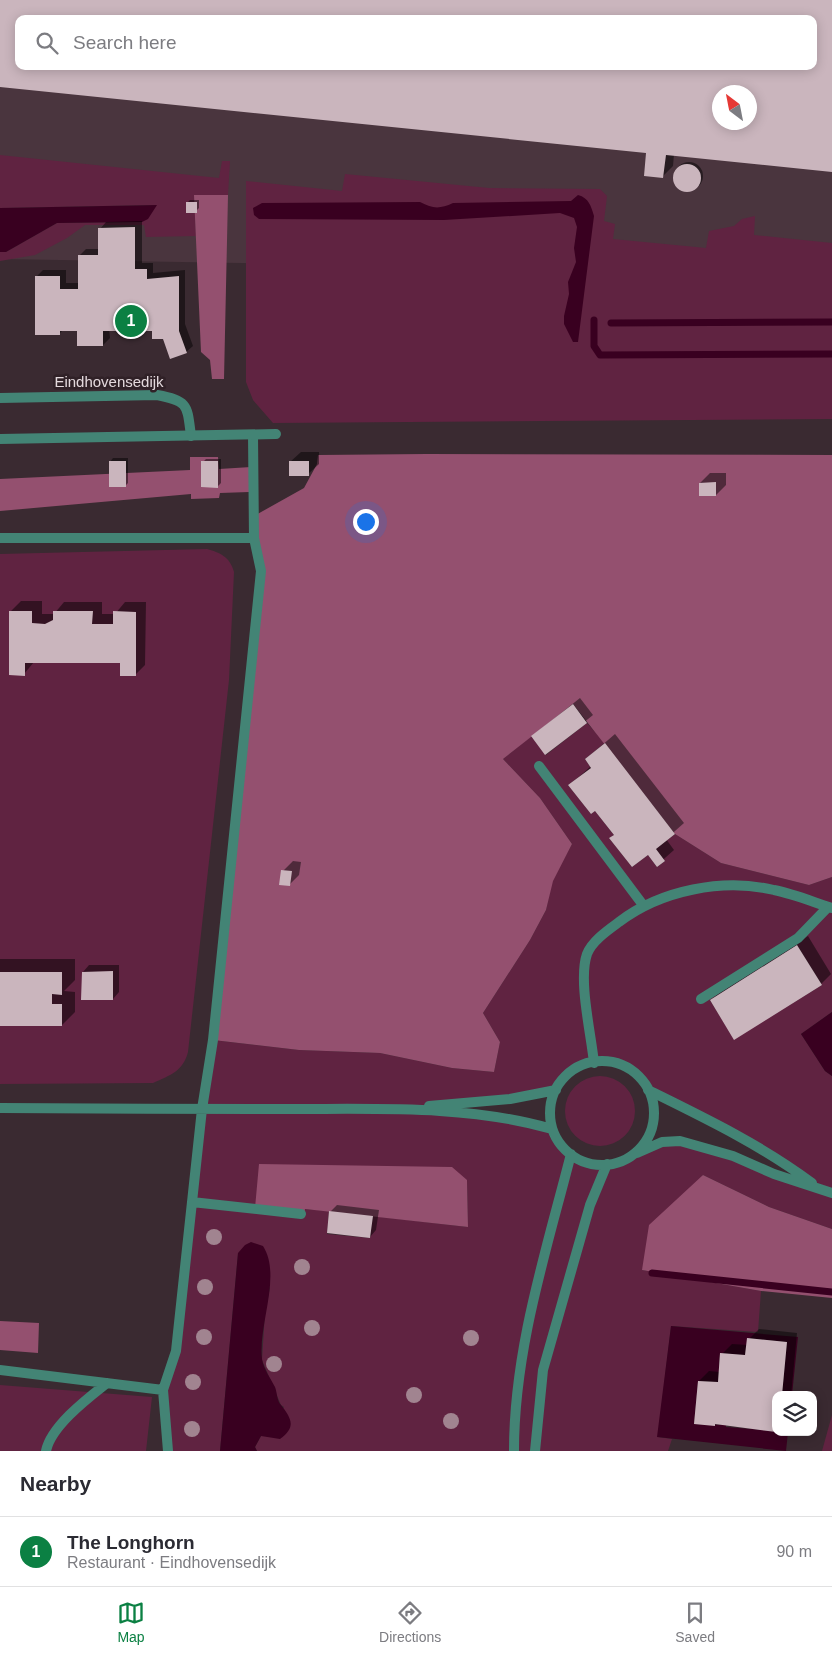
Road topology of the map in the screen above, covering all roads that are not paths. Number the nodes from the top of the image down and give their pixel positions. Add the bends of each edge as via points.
1 (0, 398) edge
2 (276, 434) dead end
3 (254, 435) junction
4 (191, 436) junction
5 (0, 439) edge
6 (0, 538) edge
7 (254, 538) junction
8 (539, 766) dead end
9 (643, 905) junction
10 (830, 908) edge
11 (701, 999) dead end
12 (594, 1063) junction
13 (556, 1090) junction
14 (648, 1090) junction
15 (0, 1108) edge
16 (202, 1109) junction
17 (390, 1109) junction
18 (552, 1130) junction
19 (636, 1153) junction
20 (571, 1154) junction
21 (607, 1164) junction
22 (819, 1188) junction
23 (832, 1193) edge
24 (192, 1202) junction
25 (301, 1214) dead end
26 (0, 1370) edge
27 (107, 1383) junction
28 (163, 1390) junction
29 (46, 1451) edge
30 (168, 1451) edge
31 (514, 1451) edge
32 (535, 1451) edge

1 - 4 street, Eindhovensedijk via 157,395 177,399 188,409
2 - 3 street
3 - 4 street
3 - 7 street
4 - 5 street
6 - 7 street
7 - 16 street via 261,572
8 - 9 street
9 - 10 street via 672,894 715,885 773,890
9 - 12 street via 603,934 588,952 583,973
10 - 11 street via 798,938
12 - 13 street via 568,1074
12 - 14 street via 606,1061 626,1067 642,1080
13 - 17 street via 485,1102
13 - 18 street via 550,1109
14 - 19 street via 654,1117 649,1137
14 - 22 street via 709,1119 789,1166
15 - 16 street
16 - 17 street
16 - 24 street
17 - 18 street via 483,1115 521,1120
18 - 20 street via 562,1148
19 - 21 street via 618,1163
19 - 22 street via 662,1142 680,1141 733,1156 774,1174
20 - 21 street via 585,1162
20 - 31 street via 520,1362 514,1412
21 - 32 street via 590,1205 543,1370
22 - 23 street
24 - 25 street
24 - 28 street via 176,1351
26 - 27 street
27 - 28 street
27 - 29 street via 54,1433
28 - 30 street

